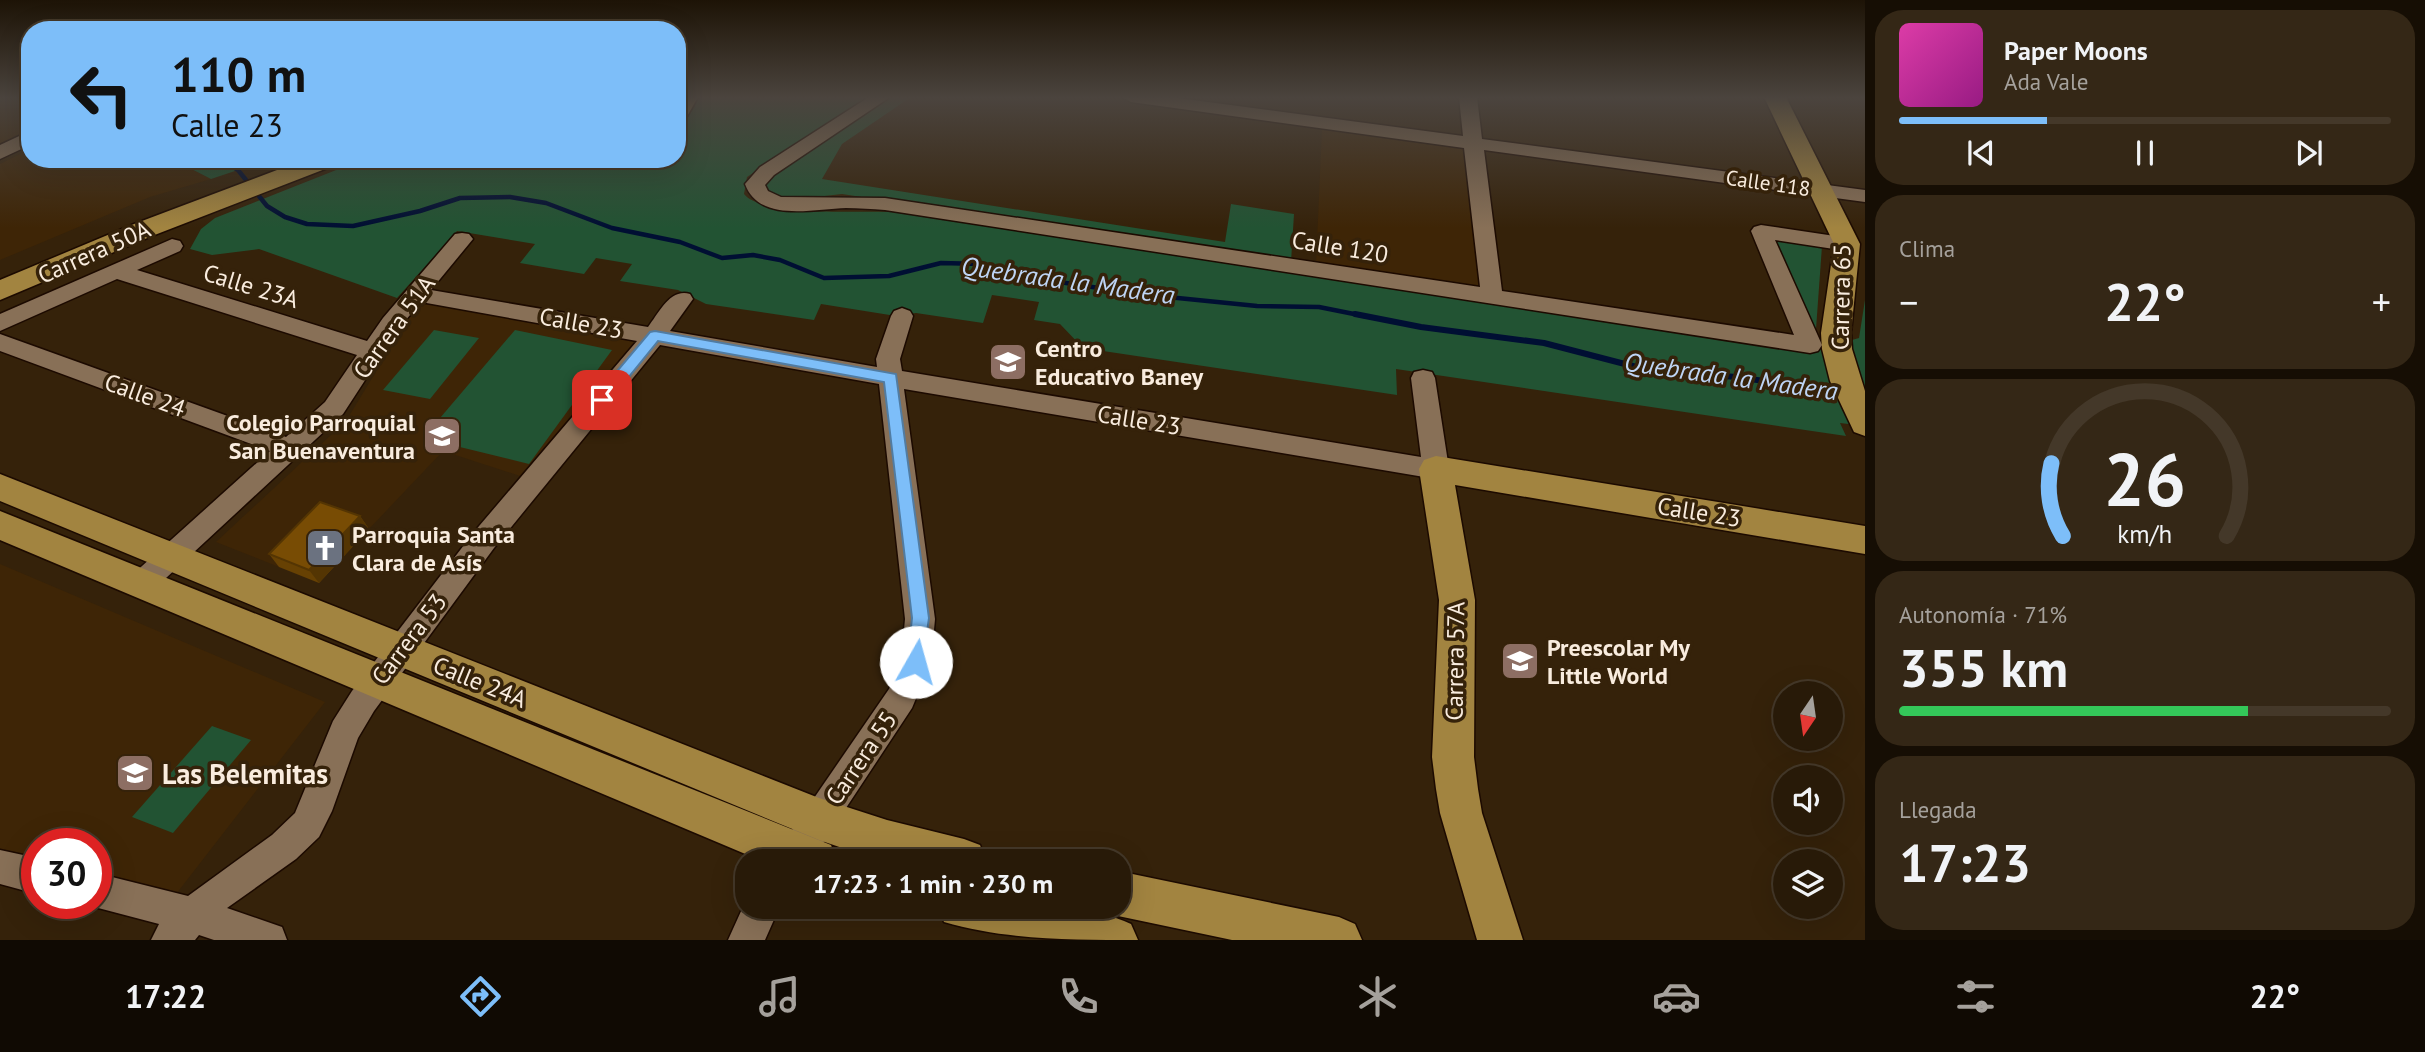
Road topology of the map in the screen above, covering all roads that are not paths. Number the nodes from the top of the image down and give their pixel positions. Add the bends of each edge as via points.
1 (815, 141) edge
2 (1458, 141) edge
3 (1797, 141) edge
4 (21, 142) edge
5 (1474, 143) junction
6 (0, 153) edge
7 (281, 168) edge
8 (1821, 190) junction
9 (1865, 196) edge
10 (210, 197) junction
11 (462, 239) dead end
12 (1852, 241) edge
13 (172, 246) dead end
14 (0, 270) edge
15 (116, 271) junction
16 (0, 280) edge
17 (0, 291) edge
18 (415, 294) junction
19 (1492, 297) junction
20 (682, 299) dead end
21 (0, 306) edge
22 (902, 316) dead end
23 (0, 323) edge
24 (655, 335) junction
25 (0, 342) edge
26 (372, 351) junction
27 (891, 378) junction
28 (1423, 378) dead end
29 (1865, 424) edge
30 (290, 447) junction
31 (1436, 469) junction
32 (0, 487) edge
33 (0, 525) edge
34 (1865, 540) edge
35 (171, 556) junction
36 (142, 583) junction
37 (401, 650) junction
38 (377, 680) junction
39 (805, 849) edge
40 (915, 849) edge
41 (0, 867) edge
42 (21, 872) edge
43 (1131, 896) edge
44 (112, 898) edge
45 (756, 919) edge
46 (1019, 919) edge
47 (181, 927) edge
48 (269, 940) edge
49 (746, 940) edge
50 (1115, 940) edge
51 (1339, 940) edge
52 (1500, 940) edge

1 - 19 street, Calle 120 via 759,178 759,195 781,204 885,204
2 - 5 street, Calle 118
3 - 8 main road, Carrera 65
4 - 6 street
5 - 8 street, Calle 118
5 - 19 street
7 - 10 main road
8 - 9 street, Calle 118
8 - 12 main road, Carrera 65
10 - 14 main road via 141,210
10 - 16 main road
10 - 17 main road
10 - 21 main road via 137,244
11 - 18 street, Carrera 51A
12 - 19 street, Calle 120 via 1761,232 1810,345
12 - 29 main road, Carrera 65 via 1836,332 1845,381
13 - 15 street, Carrera 50A
15 - 23 street, Carrera 50A
15 - 26 street, Calle 23A
18 - 24 street, Calle 23
18 - 26 street, Carrera 51A
20 - 24 street, Carrera 53
22 - 27 street, Carrera 55 via 888,359
24 - 27 street, Calle 23
24 - 37 street, Carrera 53 via 484,540
25 - 30 street, Calle 24
26 - 30 street, Carrera 51A via 342,398
27 - 31 street, Calle 23
27 - 39 street, Carrera 55 via 920,641 901,698
28 - 31 street, Carrera 57A
30 - 35 street, Carrera 51A
31 - 34 main road, Calle 23
31 - 52 main road, Carrera 57A via 1457,600 1455,782
32 - 35 main road, Calle 24A
33 - 36 main road, Calle 24A
35 - 36 street, Carrera 51A
35 - 37 main road, Calle 24A
36 - 38 main road, Calle 24A
37 - 38 street, Carrera 53
37 - 39 main road, Calle 24A
38 - 39 main road, Calle 24A
38 - 47 street, Carrera 53 via 344,731 307,825
39 - 40 main road, Calle 24A via 887,842
41 - 42 street
43 - 51 main road
44 - 47 street
45 - 49 street
46 - 50 main road
47 - 48 street

